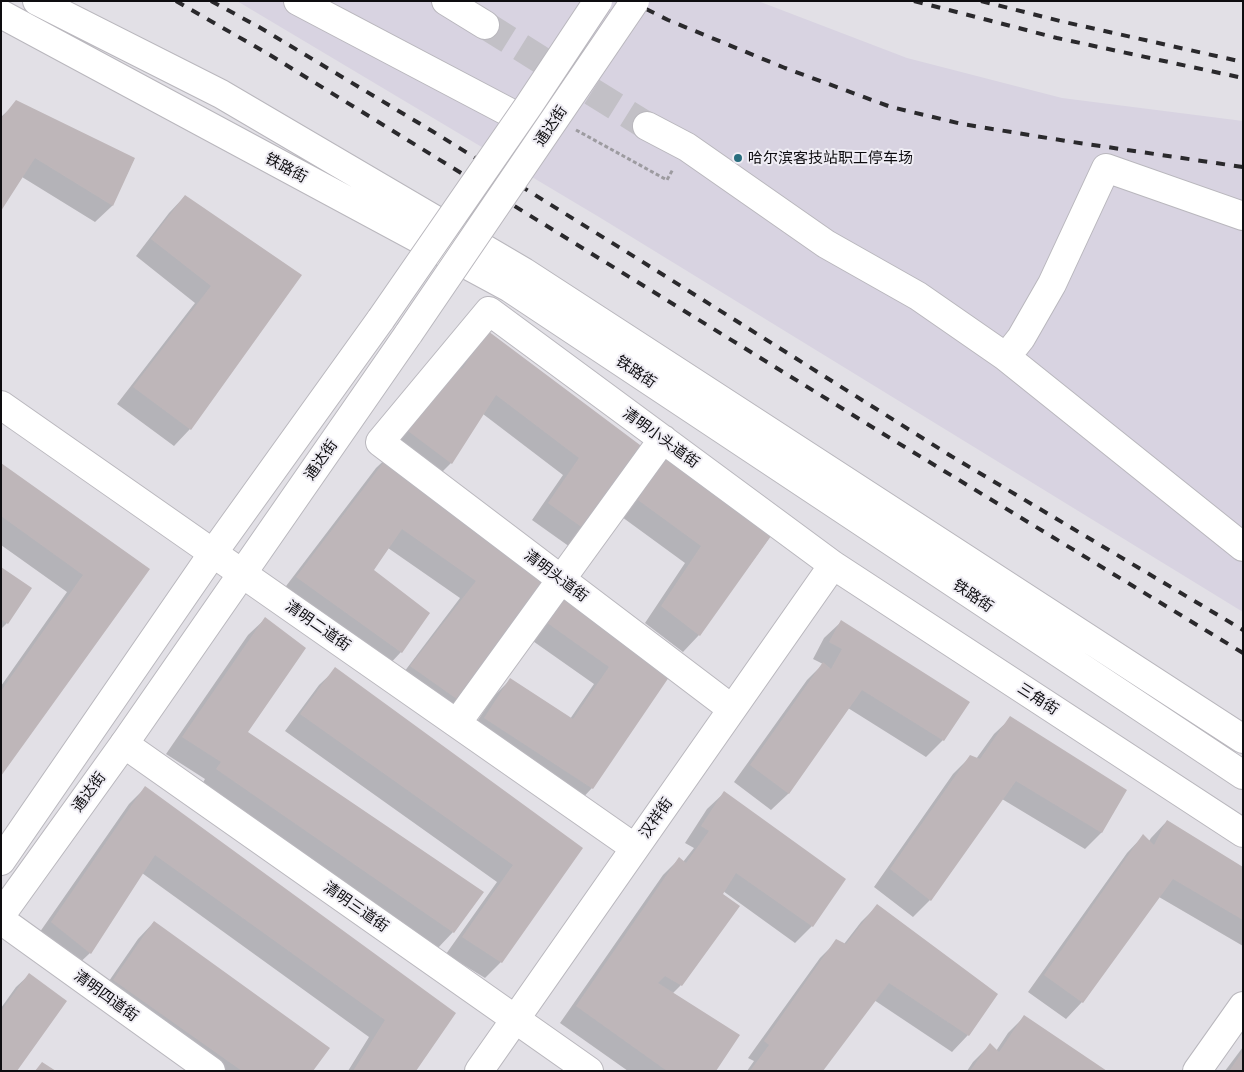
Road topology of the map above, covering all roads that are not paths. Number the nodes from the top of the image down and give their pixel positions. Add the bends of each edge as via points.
1 (37, 1) edge
2 (298, 1) edge
3 (446, 1) edge
4 (598, 1) edge
5 (636, 1) edge
6 (1, 14) edge
7 (485, 25) tunnel mouth
8 (520, 118) junction
9 (647, 126) tunnel mouth
10 (1243, 216) edge
11 (1006, 357) junction
12 (1, 405) edge
13 (662, 440) junction
14 (380, 442) joint
15 (1243, 547) edge
16 (213, 553) junction
17 (833, 565) junction
18 (242, 573) junction
19 (561, 580) junction
20 (732, 709) junction
21 (457, 723) junction
22 (1243, 739) edge
23 (124, 744) junction
24 (1243, 775) edge
25 (1243, 833) edge
26 (635, 848) junction
27 (1, 861) edge
28 (1, 915) edge
29 (1, 920) edge
30 (1243, 1006) edge
31 (515, 1019) junction
32 (211, 1071) edge
33 (479, 1071) edge
34 (589, 1071) edge
35 (1198, 1071) edge

1 - 22 main road, 铁路街 via 221,94 524,272
2 - 8 main road
3 - 7 main road
4 - 8 main road, bridge
5 - 18 main road, 通达街, bridge
6 - 24 main road, 铁路街 via 510,288
8 - 16 main road, bridge
9 - 11 main road via 687,147 826,244 918,296
10 - 11 main road via 1106,168 1052,284 1021,338
11 - 15 main road
12 - 16 main road, 清明二道街
13 - 14 main road, 清明小头道街 via 489,311
13 - 17 main road, 清明小头道街
13 - 19 main road
14 - 19 main road, 清明头道街
16 - 18 main road, 清明二道街
16 - 27 main road
17 - 20 main road, 汉祥街
17 - 25 main road, 三角街
18 - 21 main road, 清明二道街
18 - 23 main road, 通达街
19 - 20 main road, 清明头道街
19 - 21 main road
20 - 26 main road, 汉祥街
21 - 26 main road, 清明二道街
23 - 28 main road, 通达街
23 - 31 main road, 清明三道街
26 - 31 main road, 汉祥街
29 - 32 main road, 清明四道街
30 - 35 main road
31 - 33 main road, 汉祥街
31 - 34 main road, 清明三道街

